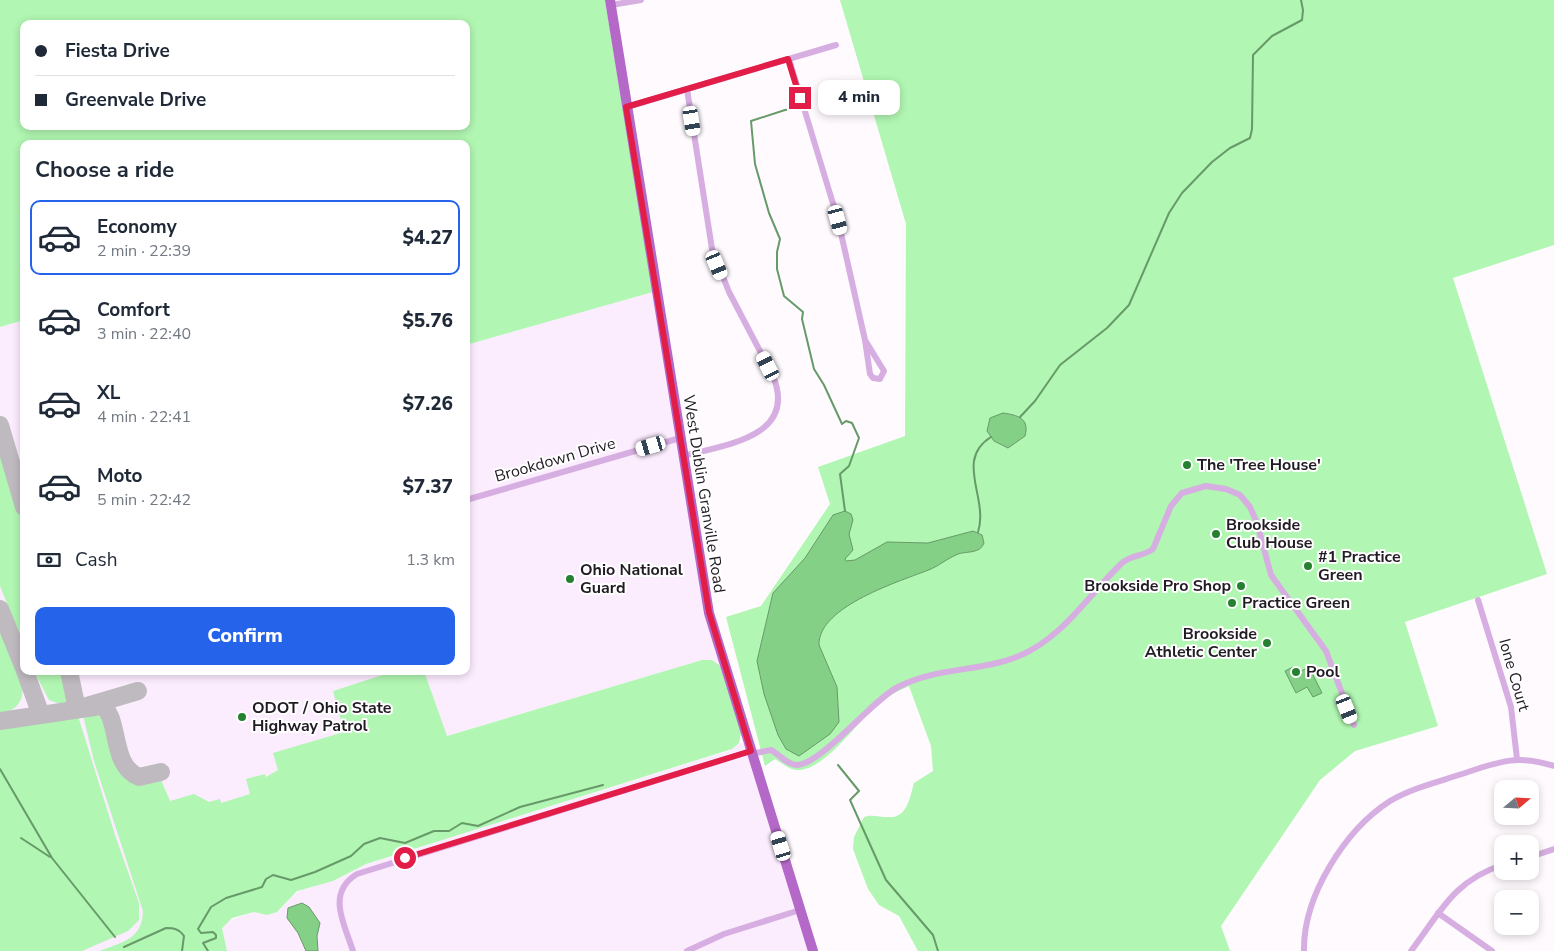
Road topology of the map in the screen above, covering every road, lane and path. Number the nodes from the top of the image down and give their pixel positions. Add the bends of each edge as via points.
1 (641, 0) edge
2 (610, 3) edge
3 (836, 45) dead end
4 (788, 59) junction
5 (687, 89) junction
6 (626, 107) junction
7 (865, 340) junction
8 (680, 438) junction
9 (683, 456) junction
10 (470, 499) edge
11 (1478, 600) dead end
12 (1354, 725) dead end
13 (751, 752) junction
14 (1517, 759) junction
15 (1554, 766) edge
16 (1554, 849) edge
17 (1539, 854) edge
18 (1494, 869) edge
19 (800, 910) junction
20 (1438, 913) junction
21 (353, 951) edge
22 (687, 951) edge
23 (813, 951) edge
24 (1304, 951) edge
25 (1411, 951) edge
26 (1492, 951) edge

1 - 2 street
2 - 6 main road, West Dublin Granville Road
3 - 4 street
4 - 5 street
4 - 7 street via 838,220
5 - 6 street
5 - 9 street via 712,249 729,292 774,376 780,402 771,422 755,435
6 - 8 main road, West Dublin Granville Road
7 - 7 street via 870,374 880,379 884,371
8 - 9 main road, West Dublin Granville Road
8 - 10 street, Brookdown Drive
9 - 13 main road, West Dublin Granville Road via 709,612
11 - 14 street, Ione Court via 1511,707
12 - 13 street via 1326,651 1271,575 1258,526 1244,499 1226,489 1200,487 1184,492 1174,501 1152,550 1124,562 1065,625 1030,651 1004,661 937,673 900,685 803,764 792,764 771,750
13 - 19 main road, West Dublin Granville Road
13 - 21 street via 357,874 345,883 339,904
14 - 15 street
14 - 24 street via 1423,786 1378,810 1347,843 1316,892 1307,918
16 - 17 street
18 - 20 street via 1467,881
19 - 22 street via 724,934
19 - 23 main road, West Dublin Granville Road
20 - 25 street
20 - 26 street

